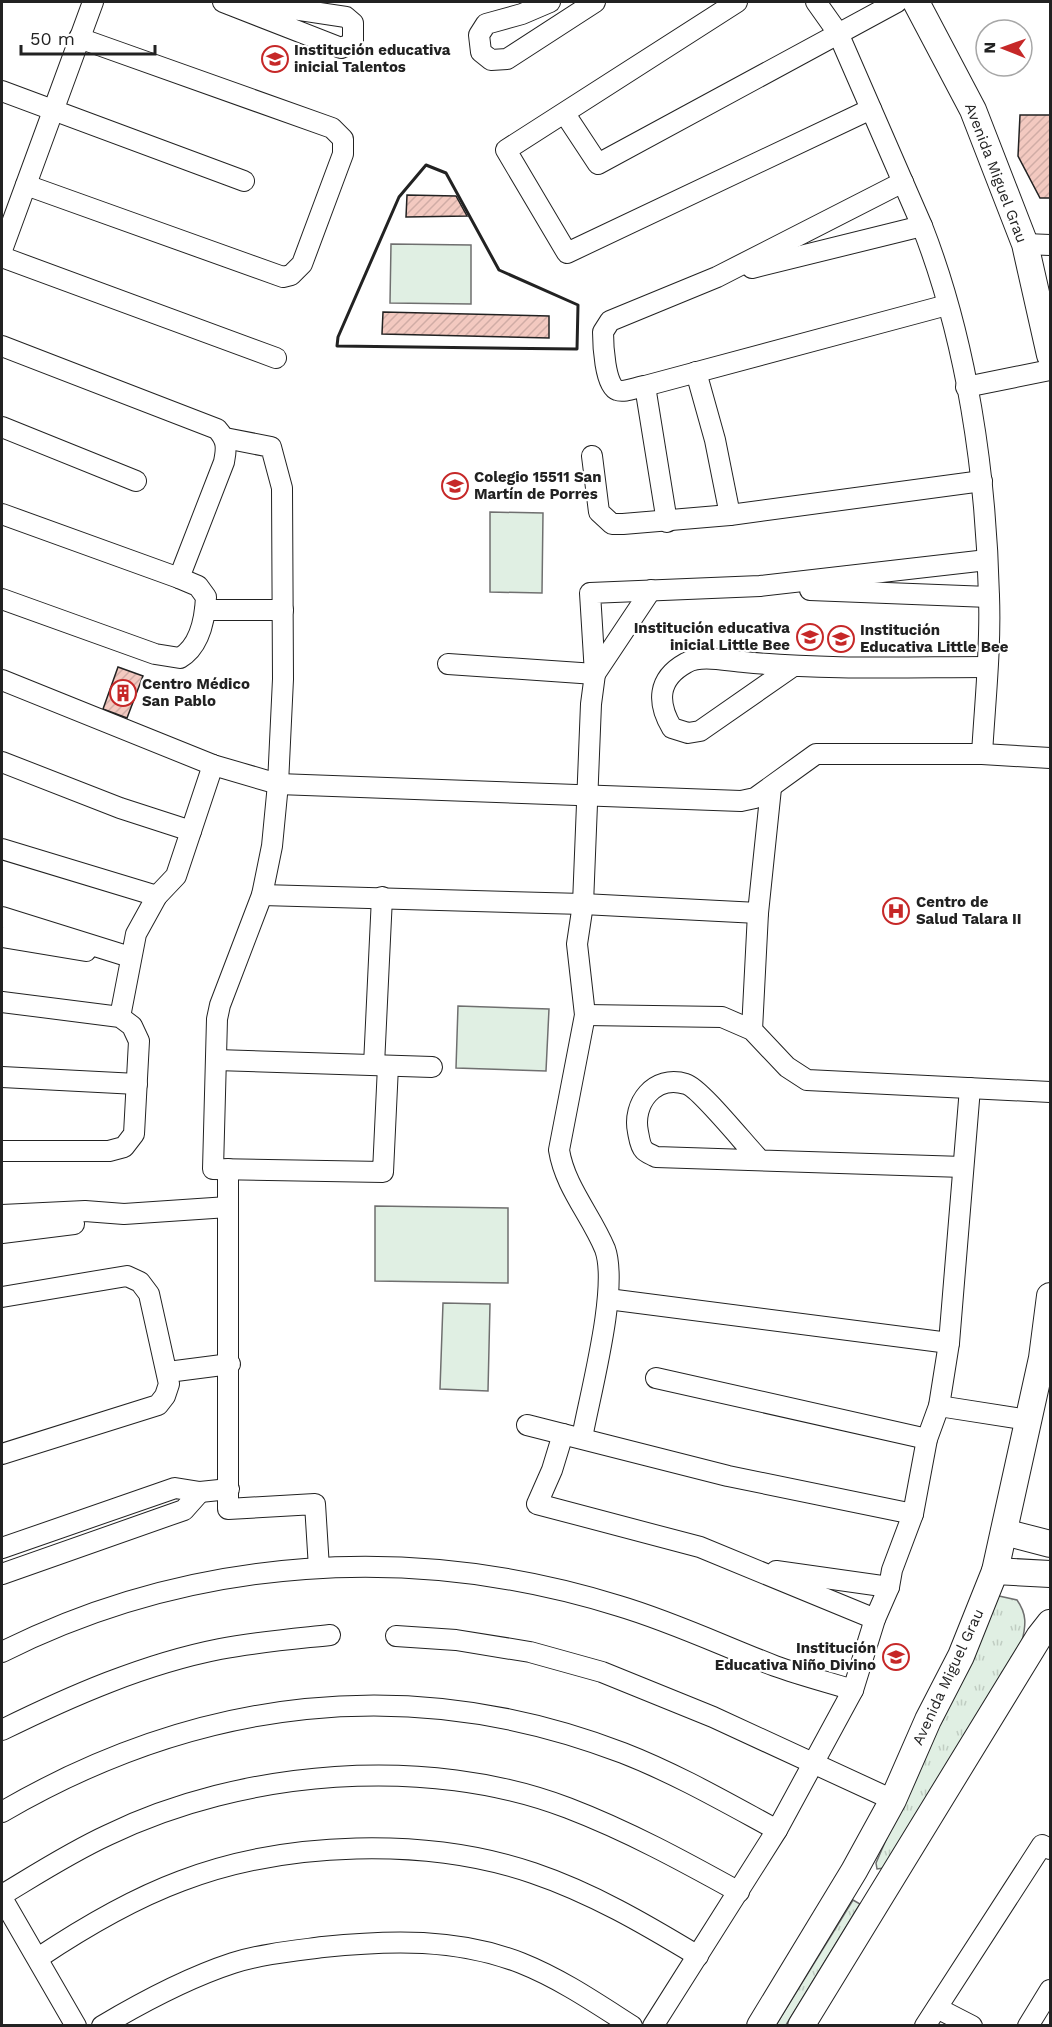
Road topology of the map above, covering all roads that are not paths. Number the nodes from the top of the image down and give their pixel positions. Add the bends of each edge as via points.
1 (93, 2) edge
2 (223, 2) edge
3 (247, 2) edge
4 (550, 2) edge
5 (595, 2) edge
6 (737, 2) edge
7 (816, 2) edge
8 (897, 2) edge
9 (916, 2) edge
10 (522, 14) junction
11 (838, 33) junction
12 (79, 38) junction
13 (536, 42) junction
14 (2, 91) edge
15 (871, 109) junction
16 (55, 110) junction
17 (565, 114) junction
18 (244, 181) dead end
19 (903, 182) junction
20 (26, 185) junction
21 (820, 225) junction
22 (922, 226) junction
23 (1025, 244) junction
24 (1050, 245) edge
25 (831, 249) junction
26 (2, 250) edge
27 (2, 257) edge
28 (717, 277) junction
29 (1043, 301) edge
30 (947, 305) junction
31 (2, 346) edge
32 (1050, 355) edge
33 (276, 358) dead end
34 (1050, 370) edge
35 (696, 372) junction
36 (645, 386) junction
37 (966, 387) junction
38 (2, 427) edge
39 (225, 438) junction
40 (592, 456) dead end
41 (136, 481) dead end
42 (982, 481) junction
43 (2, 514) edge
44 (730, 515) junction
45 (667, 522) junction
46 (987, 560) junction
47 (179, 578) junction
48 (760, 586) junction
49 (651, 590) junction
50 (989, 597) junction
51 (2, 599) edge
52 (206, 610) junction
53 (283, 610) junction
54 (448, 664) dead end
55 (792, 667) junction
56 (987, 667) junction
57 (596, 674) junction
58 (2, 680) edge
59 (982, 754) junction
60 (1050, 758) edge
61 (2, 762) edge
62 (213, 765) junction
63 (2, 775) edge
64 (278, 784) junction
65 (771, 788) junction
66 (587, 795) junction
67 (120, 808) junction
68 (191, 831) junction
69 (2, 849) edge
70 (262, 895) junction
71 (157, 896) junction
72 (382, 897) junction
73 (583, 904) junction
74 (758, 913) junction
75 (2, 917) edge
76 (2, 937) edge
77 (130, 957) junction
78 (2, 1002) edge
79 (585, 1015) junction
80 (120, 1017) junction
81 (752, 1030) junction
82 (216, 1060) junction
83 (381, 1065) junction
84 (432, 1067) dead end
85 (2, 1077) edge
86 (137, 1084) junction
87 (970, 1088) junction
88 (1050, 1092) edge
89 (2, 1151) edge
90 (760, 1160) junction
91 (963, 1167) junction
92 (228, 1169) junction
93 (228, 1207) junction
94 (124, 1214) junction
95 (2, 1215) edge
96 (2, 1233) edge
97 (1050, 1296) edge
98 (2, 1297) edge
99 (608, 1299) junction
100 (949, 1343) junction
101 (230, 1364) junction
102 (168, 1372) junction
103 (656, 1378) dead end
104 (939, 1406) junction
105 (1028, 1420) junction
106 (527, 1425) dead end
107 (573, 1436) junction
108 (927, 1439) junction
109 (2, 1454) edge
110 (229, 1489) junction
111 (200, 1492) junction
112 (913, 1514) junction
113 (1004, 1532) junction
114 (1050, 1544) edge
115 (2, 1548) edge
116 (751, 1567) junction
117 (319, 1568) junction
118 (996, 1571) junction
119 (2, 1574) edge
120 (1050, 1574) edge
121 (889, 1587) junction
122 (875, 1619) junction
123 (1050, 1623) edge
124 (330, 1635) dead end
125 (396, 1636) dead end
126 (2, 1652) edge
127 (853, 1690) junction
128 (2, 1730) edge
129 (813, 1762) junction
130 (893, 1800) junction
131 (2, 1812) edge
132 (777, 1830) junction
133 (1050, 1849) edge
134 (854, 1871) junction
135 (885, 1890) junction
136 (739, 1892) junction
137 (2, 1896) edge
138 (699, 1956) junction
139 (38, 1958) junction
140 (1050, 1990) edge
141 (937, 2008) junction
142 (131, 2019) edge
143 (76, 2025) edge
144 (102, 2025) edge
145 (632, 2025) edge
146 (653, 2025) edge
147 (760, 2025) edge
148 (801, 2025) edge
149 (926, 2025) edge
150 (972, 2025) edge
151 (1028, 2025) edge

1 - 12 street
2 - 3 street via 341,48 353,43 353,23 346,17
4 - 10 street
5 - 13 street
6 - 17 street
7 - 11 street
8 - 11 street
9 - 23 main road, Avenida Miguel Grau via 973,110
10 - 13 street via 525,31
10 - 13 street via 486,24 480,35 481,52 498,61
11 - 15 street
11 - 17 street via 598,164
12 - 16 street
12 - 20 street via 332,128 343,139 343,154 302,264 291,276 283,277
14 - 16 street
15 - 17 street via 567,253 506,150
15 - 19 street
16 - 18 street
16 - 20 street
19 - 21 street
19 - 22 street
20 - 26 street
21 - 25 street
21 - 28 street
22 - 25 street
22 - 30 street
23 - 24 street
23 - 29 main road, Avenida Miguel Grau
25 - 28 street
27 - 33 street
28 - 36 street via 610,321 604,327 612,386 620,391
29 - 32 main road, Avenida Miguel Grau
30 - 35 street
30 - 37 street
31 - 39 street via 217,429
34 - 37 street
35 - 36 street
35 - 44 street
36 - 45 street
37 - 42 street
38 - 41 street
39 - 47 street via 224,462
39 - 53 street via 270,447 282,488
40 - 45 street via 597,504 604,518 612,524
42 - 44 street
42 - 46 street
43 - 47 street
44 - 45 street
46 - 48 street
46 - 50 street
47 - 52 street via 198,586 206,597
48 - 49 street
48 - 50 street
49 - 57 street
49 - 57 street via 590,593
50 - 56 street
51 - 52 street via 166,657 180,657 191,651
52 - 53 street
53 - 64 street
54 - 57 street
55 - 55 street via 710,659 687,661 668,677 661,696 663,713 672,728 688,733 700,730
55 - 56 street
56 - 59 street
57 - 66 street
58 - 62 street
59 - 60 street
59 - 65 street via 816,754
61 - 67 street
62 - 64 street
62 - 68 street
63 - 67 street
64 - 66 street
64 - 70 street
65 - 66 street via 741,801
65 - 74 street
66 - 73 street
67 - 68 street
68 - 71 street via 176,876
69 - 71 street
70 - 72 street
70 - 82 street via 220,1005
71 - 77 street via 143,918
72 - 73 street
72 - 83 street
73 - 74 street
73 - 79 street via 578,945
74 - 81 street
75 - 77 street
76 - 77 street
77 - 80 street
78 - 80 street
79 - 81 street via 722,1017
79 - 99 street via 559,1150 562,1169 609,1263
80 - 86 street via 132,1026 139,1041
81 - 87 street via 788,1067 807,1080
82 - 83 street
82 - 92 street via 213,1169
83 - 84 street
83 - 92 street via 383,1172
85 - 86 street
86 - 89 street via 134,1134 124,1147 109,1151
87 - 88 street
87 - 91 street
90 - 90 street via 700,1093 687,1084 649,1090 640,1103 638,1136 644,1150 656,1157
90 - 91 street
91 - 100 street
92 - 93 street
93 - 94 street
93 - 101 street
94 - 95 street via 85,1211
94 - 96 street
97 - 105 main road, Avenida Miguel Grau
98 - 102 street via 127,1276 140,1282 149,1294
99 - 100 street
99 - 107 street
100 - 104 street
101 - 102 street
101 - 110 street
102 - 109 street via 170,1384 158,1405
103 - 108 street
104 - 105 street
104 - 108 street
105 - 113 main road, Avenida Miguel Grau
106 - 107 street
107 - 112 street via 728,1476
107 - 116 street via 537,1504 700,1547
108 - 112 street
110 - 111 street
110 - 117 street via 228,1509 315,1504
111 - 115 street via 175,1488
111 - 119 street via 183,1510
112 - 121 street
113 - 114 main road
113 - 118 main road, Avenida Miguel Grau
116 - 121 street
116 - 122 street
117 - 126 street via 190,1584 152,1594 60,1626
117 - 127 street via 436,1569 556,1590 681,1626 776,1666
118 - 120 main road
118 - 130 main road, Avenida Miguel Grau
121 - 122 street
122 - 127 street
123 - 135 main road
124 - 128 street via 219,1649 174,1662 80,1693
125 - 129 street via 456,1640 565,1660 675,1701
127 - 129 street
129 - 130 street
129 - 132 street
130 - 134 main road, Avenida Miguel Grau
131 - 132 street via 95,1763 183,1732 271,1712 389,1706 495,1717 583,1740 655,1766
132 - 136 street
133 - 141 street via 1042,1845
134 - 135 main road
134 - 147 main road, Avenida Miguel Grau
135 - 148 main road
136 - 137 street via 642,1840 566,1807 471,1784 368,1776 272,1784 203,1798 110,1834
136 - 138 street
137 - 139 street
138 - 139 street via 600,1900 531,1872 431,1852 370,1848 288,1855 183,1880 125,1906
138 - 146 street
139 - 143 street
140 - 151 street
141 - 149 street
141 - 150 street
142 - 144 street
142 - 145 street via 167,1989 235,1962 338,1946 431,1942 520,1963 570,1987

